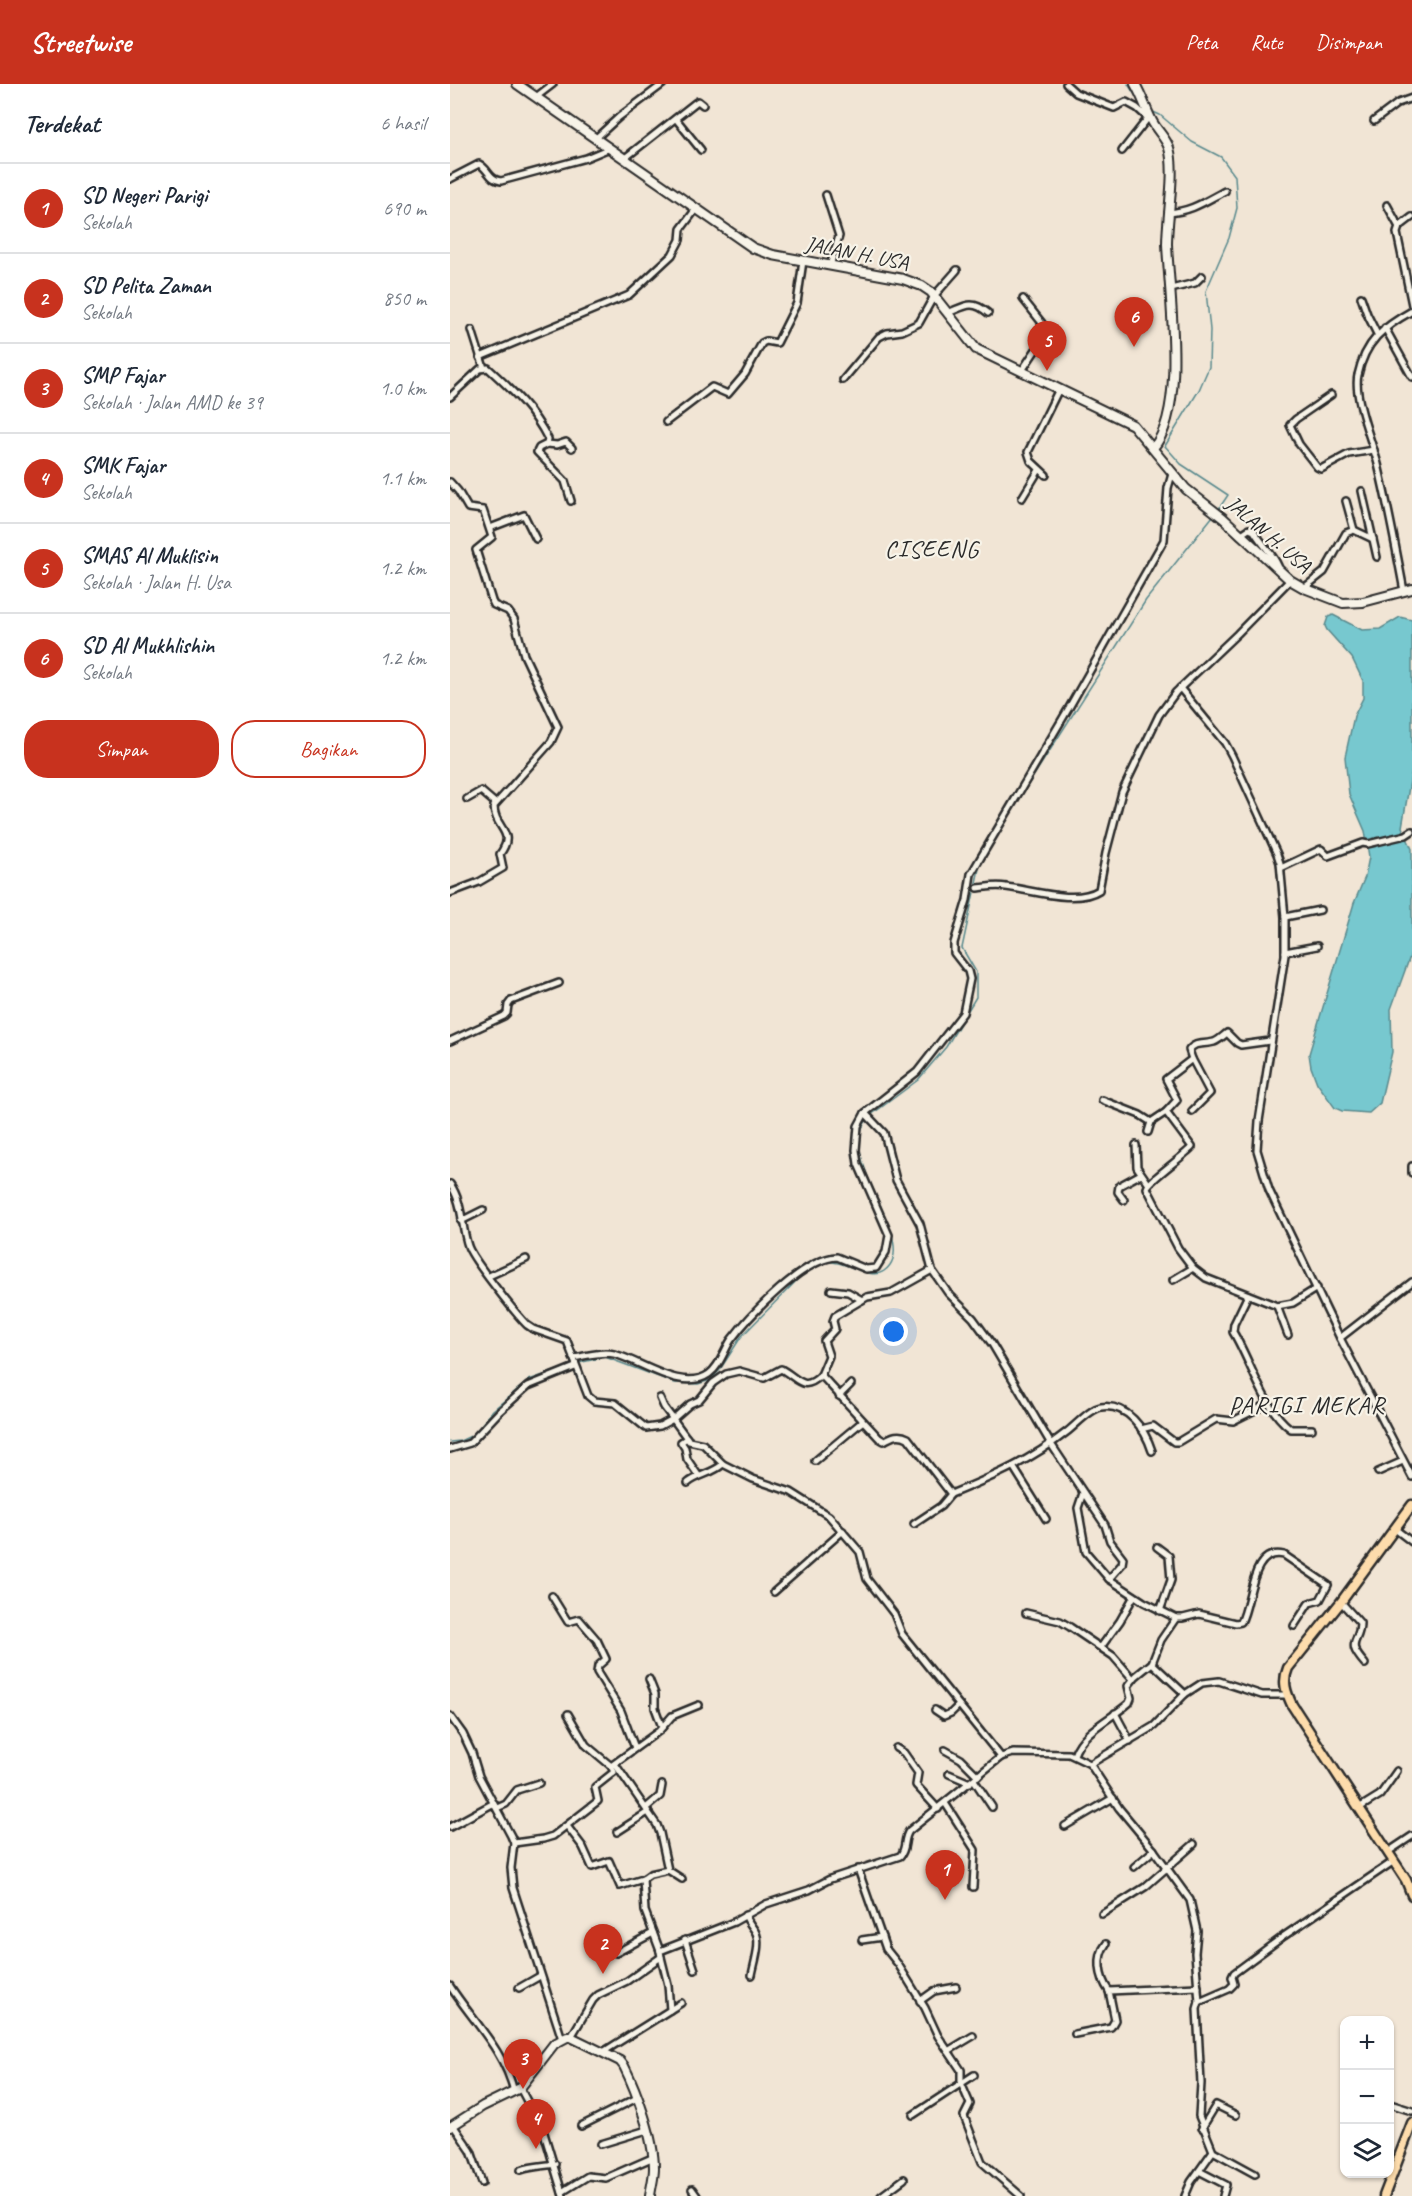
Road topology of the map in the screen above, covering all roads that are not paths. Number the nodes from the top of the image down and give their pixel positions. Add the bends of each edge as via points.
1 (517, 84) edge
2 (553, 84) edge
3 (663, 84) edge
4 (1066, 84) edge
5 (1135, 84) edge
6 (536, 97) junction
7 (1412, 98) edge
8 (703, 105) dead end
9 (1150, 118) junction
10 (676, 119) junction
11 (1374, 121) dead end
12 (596, 138) junction
13 (610, 148) junction
14 (701, 150) dead end
15 (1122, 151) dead end
16 (625, 158) junction
17 (450, 179) edge
18 (1225, 191) dead end
19 (826, 195) dead end
20 (1387, 205) dead end
21 (696, 209) junction
22 (1168, 213) junction
23 (1412, 217) edge
24 (1399, 227) junction
25 (803, 261) junction
26 (830, 266) junction
27 (957, 270) dead end
28 (1202, 276) dead end
29 (1171, 289) junction
30 (934, 296) junction
31 (1361, 297) dead end
32 (1023, 299) dead end
33 (1412, 305) edge
34 (1412, 311) edge
35 (948, 313) junction
36 (988, 314) dead end
37 (1385, 328) junction
38 (472, 330) dead end
39 (1377, 334) junction
40 (480, 357) junction
41 (484, 368) junction
42 (1021, 372) junction
43 (1412, 376) edge
44 (843, 381) dead end
45 (1059, 389) junction
46 (1331, 395) dead end
47 (450, 397) edge
48 (666, 422) dead end
49 (547, 444) junction
50 (572, 448) dead end
51 (1153, 448) junction
52 (1374, 450) junction
53 (1039, 470) junction
54 (1046, 474) dead end
55 (1172, 474) junction
56 (450, 482) edge
57 (1362, 491) dead end
58 (1022, 498) dead end
59 (571, 501) dead end
60 (1346, 501) dead end
61 (490, 528) junction
62 (1353, 530) junction
63 (1240, 535) junction
64 (536, 539) dead end
65 (1372, 539) junction
66 (1377, 557) dead end
67 (1281, 574) junction
68 (1290, 580) junction
69 (1304, 588) junction
70 (1408, 590) edge
71 (1180, 688) junction
72 (467, 799) dead end
73 (495, 803) junction
74 (1412, 831) edge
75 (1281, 868) junction
76 (978, 888) dead end
77 (450, 893) edge
78 (1320, 910) dead end
79 (1285, 917) junction
80 (1317, 946) dead end
81 (1285, 952) junction
82 (559, 982) dead end
83 (450, 1041) edge
84 (1270, 1041) junction
85 (1192, 1059) junction
86 (1102, 1100) dead end
87 (1192, 1111) dead end
88 (1166, 1112) junction
89 (865, 1113) junction
90 (1151, 1122) junction
91 (1148, 1132) dead end
92 (1136, 1145) dead end
93 (1412, 1166) edge
94 (1412, 1173) edge
95 (1141, 1174) junction
96 (1148, 1183) junction
97 (450, 1184) edge
98 (1124, 1200) dead end
99 (483, 1210) dead end
100 (461, 1221) junction
101 (526, 1259) dead end
102 (1192, 1269) junction
103 (932, 1270) junction
104 (489, 1276) junction
105 (1173, 1280) dead end
106 (1412, 1282) edge
107 (1317, 1288) junction
108 (831, 1290) dead end
109 (1248, 1295) junction
110 (862, 1300) junction
111 (1277, 1306) junction
112 (1288, 1335) dead end
113 (1340, 1338) junction
114 (573, 1358) junction
115 (575, 1367) junction
116 (821, 1375) junction
117 (851, 1384) dead end
118 (839, 1396) junction
119 (660, 1398) dead end
120 (1269, 1403) junction
121 (673, 1419) junction
122 (862, 1420) junction
123 (1142, 1429) junction
124 (1312, 1429) dead end
125 (687, 1438) junction
126 (681, 1442) junction
127 (1051, 1444) junction
128 (673, 1447) dead end
129 (450, 1449) edge
130 (1152, 1451) dead end
131 (815, 1461) dead end
132 (1403, 1461) junction
133 (723, 1464) junction
134 (1014, 1468) junction
135 (1378, 1472) dead end
136 (698, 1475) junction
137 (1412, 1477) edge
138 (688, 1483) dead end
139 (1083, 1493) junction
140 (951, 1494) junction
141 (1412, 1505) edge
142 (1046, 1519) dead end
143 (914, 1524) dead end
144 (1395, 1529) junction
145 (843, 1531) junction
146 (1412, 1542) edge
147 (1157, 1546) dead end
148 (1109, 1579) junction
149 (774, 1592) dead end
150 (552, 1596) dead end
151 (1134, 1596) junction
152 (1341, 1602) junction
153 (1160, 1611) junction
154 (1026, 1613) dead end
155 (1176, 1618) junction
156 (1294, 1626) dead end
157 (1101, 1647) junction
158 (1152, 1663) junction
159 (1365, 1664) dead end
160 (649, 1679) dead end
161 (1133, 1679) junction
162 (1185, 1694) junction
163 (1287, 1695) junction
164 (699, 1705) dead end
165 (959, 1705) junction
166 (935, 1710) dead end
167 (1115, 1713) junction
168 (568, 1714) dead end
169 (450, 1716) edge
170 (662, 1727) junction
171 (1130, 1741) junction
172 (635, 1749) junction
173 (896, 1749) dead end
174 (945, 1750) dead end
175 (1074, 1755) junction
176 (1001, 1757) junction
177 (1090, 1764) junction
178 (613, 1765) junction
179 (1396, 1772) dead end
180 (949, 1774) dead end
181 (974, 1780) junction
182 (539, 1783) dead end
183 (662, 1785) dead end
184 (1113, 1798) junction
185 (945, 1803) junction
186 (496, 1806) junction
187 (992, 1807) dead end
188 (1359, 1808) junction
189 (938, 1809) junction
190 (647, 1810) junction
191 (567, 1826) junction
192 (1065, 1826) dead end
193 (450, 1827) edge
194 (617, 1832) dead end
195 (1412, 1836) edge
196 (514, 1843) junction
197 (1194, 1844) dead end
198 (1154, 1850) junction
199 (1388, 1852) junction
200 (1394, 1861) junction
201 (1134, 1867) dead end
202 (1167, 1868) junction
203 (858, 1869) junction
204 (668, 1870) junction
205 (643, 1879) junction
206 (682, 1880) dead end
207 (973, 1887) dead end
208 (1412, 1895) edge
209 (1102, 1914) dead end
210 (745, 1915) junction
211 (653, 1933) junction
212 (882, 1937) junction
213 (685, 1940) junction
214 (862, 1940) dead end
215 (1106, 1944) dead end
216 (616, 1953) dead end
217 (660, 1954) junction
218 (695, 1970) dead end
219 (752, 1975) dead end
220 (540, 1976) junction
221 (450, 1986) edge
222 (956, 1987) dead end
223 (1198, 1987) junction
224 (519, 1988) dead end
225 (1108, 1991) junction
226 (920, 2001) junction
227 (1199, 2002) junction
228 (681, 2003) dead end
229 (670, 2010) junction
230 (1076, 2034) dead end
231 (974, 2036) dead end
232 (571, 2037) junction
233 (562, 2039) junction
234 (948, 2051) junction
235 (601, 2053) junction
236 (974, 2075) dead end
237 (961, 2084) junction
238 (517, 2090) junction
239 (638, 2098) junction
240 (1394, 2106) edge
241 (1412, 2111) edge
242 (913, 2115) dead end
243 (1236, 2115) dead end
244 (1412, 2123) edge
245 (452, 2126) edge
246 (581, 2126) dead end
247 (1202, 2128) junction
248 (647, 2130) junction
249 (601, 2144) dead end
250 (1213, 2151) junction
251 (654, 2157) junction
252 (555, 2164) junction
253 (521, 2170) dead end
254 (1199, 2171) junction
255 (1255, 2174) dead end
256 (904, 2179) dead end
257 (482, 2183) dead end
258 (692, 2189) dead end
259 (563, 2194) edge
260 (650, 2196) edge
261 (698, 2196) edge
262 (881, 2196) edge
263 (1021, 2196) edge
264 (1185, 2196) edge
265 (1222, 2196) edge
266 (1384, 2196) edge

1 - 6 street, JALAN H. USA
2 - 6 street
3 - 12 street
4 - 9 street via 1076,93 1114,108 1130,103
5 - 9 street
6 - 12 street, JALAN H. USA
7 - 11 street
8 - 10 street via 698,101
9 - 15 street
9 - 22 street via 1170,151
10 - 14 street
10 - 16 street
12 - 13 street, JALAN H. USA
13 - 16 street, JALAN H. USA
13 - 17 street via 501,181 492,179 479,164
16 - 21 street, JALAN H. USA
18 - 22 street via 1186,212
19 - 26 street via 839,236
20 - 24 street
21 - 25 street, JALAN H. USA via 753,248
21 - 40 street via 681,229 677,248 630,295
22 - 29 street
23 - 24 street
24 - 33 street via 1398,245
25 - 26 street, JALAN H. USA
25 - 48 street via 797,303 777,343 762,343 745,374 728,394 712,387
26 - 30 street, JALAN H. USA via 903,279
27 - 30 street
28 - 29 street via 1195,283
29 - 51 street via 1169,418
30 - 35 street, JALAN H. USA
30 - 44 street via 919,323 879,337
31 - 39 street
32 - 42 street via 1044,331
34 - 37 street
35 - 36 street via 969,304
35 - 42 street, JALAN H. USA via 976,350
37 - 39 street
37 - 43 street
38 - 40 street
39 - 52 street via 1362,362 1357,386
40 - 41 street
41 - 47 street
41 - 49 street via 530,409
42 - 45 street, JALAN H. USA
45 - 51 street, JALAN H. USA via 1133,425
45 - 53 street via 1028,452
46 - 52 street via 1290,425 1299,444 1322,469 1349,454
49 - 50 street via 557,446 566,442
49 - 59 street via 537,452 566,481
51 - 55 street, JALAN H. USA
52 - 70 street
53 - 54 street
53 - 58 street
55 - 63 street, JALAN H. USA
55 - 89 street via 1168,482 1164,540 971,874 954,943 954,953 970,979 963,1012 917,1072
56 - 61 street via 468,508 483,510
57 - 65 street
60 - 62 street
61 - 64 street via 524,515
61 - 73 street via 491,539 476,550 492,601 514,619 524,655 558,727 551,742
62 - 65 street
62 - 69 street via 1344,534 1324,572
63 - 67 street, JALAN H. USA
63 - 67 street via 1249,529 1254,531 1278,562
65 - 66 street
67 - 68 street, JALAN H. USA
68 - 69 street, JALAN H. USA
68 - 71 street
69 - 70 street, JALAN H. USA via 1355,604
71 - 75 street via 1225,743
71 - 76 street via 1159,715 1122,792 1099,890 1060,896 1003,886
72 - 73 street via 481,791
73 - 77 street via 493,809 506,838 500,855 503,868
74 - 75 street via 1328,856 1321,849
75 - 79 street
78 - 79 street
79 - 81 street
80 - 81 street
81 - 84 street
82 - 83 street via 511,1001 504,1016
84 - 85 street via 1241,1045 1227,1033 1215,1042 1191,1047
84 - 107 street via 1257,1150 1269,1190
85 - 87 street via 1210,1093
85 - 88 street via 1166,1079 1177,1098
86 - 90 street
88 - 90 street
88 - 96 street via 1192,1147
89 - 103 street via 884,1133 896,1180 920,1224
89 - 114 street via 856,1137 858,1164 889,1235 886,1252 876,1268 866,1269 831,1257 801,1270 758,1310 731,1341 715,1369 703,1377 683,1379 613,1353
90 - 91 street
92 - 95 street
93 - 94 street
95 - 96 street
95 - 98 street via 1119,1186
96 - 102 street via 1149,1194 1173,1241
97 - 100 street via 458,1197
99 - 100 street
100 - 104 street via 471,1253
101 - 104 street
102 - 105 street
102 - 109 street
103 - 110 street via 891,1293
103 - 127 street via 992,1344
104 - 114 street via 521,1319 533,1329 567,1341
106 - 113 street
107 - 111 street via 1293,1303
107 - 113 street
108 - 110 street via 848,1292
109 - 111 street
109 - 120 street via 1233,1332
110 - 116 street via 833,1319 835,1329 824,1341 829,1356
111 - 112 street
113 - 132 street
114 - 115 street
115 - 121 street via 591,1399 615,1403 649,1429
115 - 129 street via 528,1386 470,1443
116 - 118 street
116 - 121 street via 813,1383 805,1384 781,1369 764,1378 739,1371 726,1374
117 - 118 street
118 - 122 street
119 - 121 street
120 - 123 street via 1233,1421 1222,1418 1210,1422 1178,1442 1153,1426
120 - 124 street via 1291,1429
121 - 125 street
122 - 131 street
122 - 140 street via 882,1440 902,1435 908,1438
123 - 127 street via 1121,1408 1100,1407
123 - 130 street
125 - 126 street
125 - 133 street via 703,1444
126 - 128 street
126 - 136 street
127 - 134 street
127 - 139 street
132 - 135 street
132 - 137 street
133 - 136 street via 711,1473
133 - 145 street via 791,1492 822,1511
134 - 140 street
134 - 142 street
136 - 138 street
139 - 148 street via 1078,1508 1086,1552
139 - 148 street via 1123,1558
140 - 143 street via 941,1506
141 - 144 main road
144 - 146 street
144 - 152 main road
145 - 149 street
145 - 165 street via 860,1552 867,1579 894,1614 902,1634
147 - 153 street via 1170,1556 1172,1572
148 - 151 street
150 - 172 street via 568,1622 579,1619 597,1640 606,1659 597,1672 621,1711
151 - 153 street
151 - 157 street
152 - 159 street via 1361,1625 1354,1646
152 - 163 main road via 1288,1668 1284,1681
153 - 155 street
154 - 157 street via 1060,1621
155 - 156 street via 1199,1614 1239,1623 1258,1569 1276,1553 1328,1586
155 - 158 street
157 - 161 street
158 - 161 street
158 - 162 street
160 - 170 street
161 - 167 street via 1128,1686 1130,1700
162 - 163 street via 1202,1683 1219,1681 1262,1695
162 - 171 street via 1154,1726
163 - 188 main road
164 - 170 street via 676,1714
165 - 166 street via 947,1715
165 - 176 street
167 - 171 street
167 - 175 street via 1080,1740
168 - 178 street via 586,1745
169 - 186 street via 463,1734
170 - 172 street
171 - 177 street
172 - 178 street
173 - 189 street via 918,1774 916,1785
174 - 181 street via 961,1760
175 - 176 street via 1013,1753
175 - 177 street
176 - 181 street
177 - 184 street
178 - 190 street
178 - 191 street via 614,1772 595,1787 598,1801
179 - 188 street via 1380,1795
180 - 181 street
181 - 185 street
181 - 187 street
182 - 186 street via 517,1790 506,1804
183 - 190 street via 660,1796
184 - 192 street
184 - 198 street
185 - 189 street
185 - 207 street via 975,1850
186 - 193 street
186 - 196 street
188 - 199 main road
189 - 203 street via 909,1831 900,1856
190 - 194 street
190 - 204 street via 660,1833
191 - 196 street via 543,1839
191 - 205 street via 592,1867 609,1861 620,1886
195 - 199 street
196 - 220 street via 513,1888
197 - 202 street
198 - 201 street
198 - 202 street
199 - 200 main road
200 - 208 main road
200 - 227 street via 1234,1973 1231,1988
202 - 209 street
202 - 223 street via 1192,1905 1197,1931
203 - 210 street
203 - 212 street
204 - 205 street
204 - 206 street
205 - 211 street via 644,1906
210 - 213 street
210 - 219 street via 758,1939
211 - 216 street
211 - 217 street
212 - 214 street
212 - 226 street via 887,1952
213 - 217 street
213 - 218 street
215 - 225 street via 1099,1955
217 - 229 street
217 - 232 street via 627,1981 598,1995
220 - 224 street
220 - 233 street
221 - 238 street via 498,2053
222 - 226 street via 934,1991
223 - 225 street
223 - 227 street
225 - 230 street via 1114,2024
226 - 234 street
227 - 247 street
228 - 229 street
229 - 235 street
231 - 234 street
232 - 233 street
232 - 235 street
233 - 238 street
234 - 237 street via 961,2070
235 - 239 street via 622,2063
236 - 237 street
237 - 242 street
237 - 263 street via 970,2104 964,2116 980,2159
238 - 245 street
238 - 252 street via 540,2125
239 - 246 street
239 - 248 street
240 - 241 street
243 - 247 street via 1216,2105
244 - 266 main road
245 - 257 street via 471,2151
247 - 250 street
248 - 249 street
248 - 251 street
250 - 254 street
250 - 255 street
251 - 259 street via 606,2178 588,2176
251 - 260 street
252 - 253 street
252 - 259 street
254 - 264 street
254 - 265 street via 1226,2185
256 - 262 street
258 - 261 street

